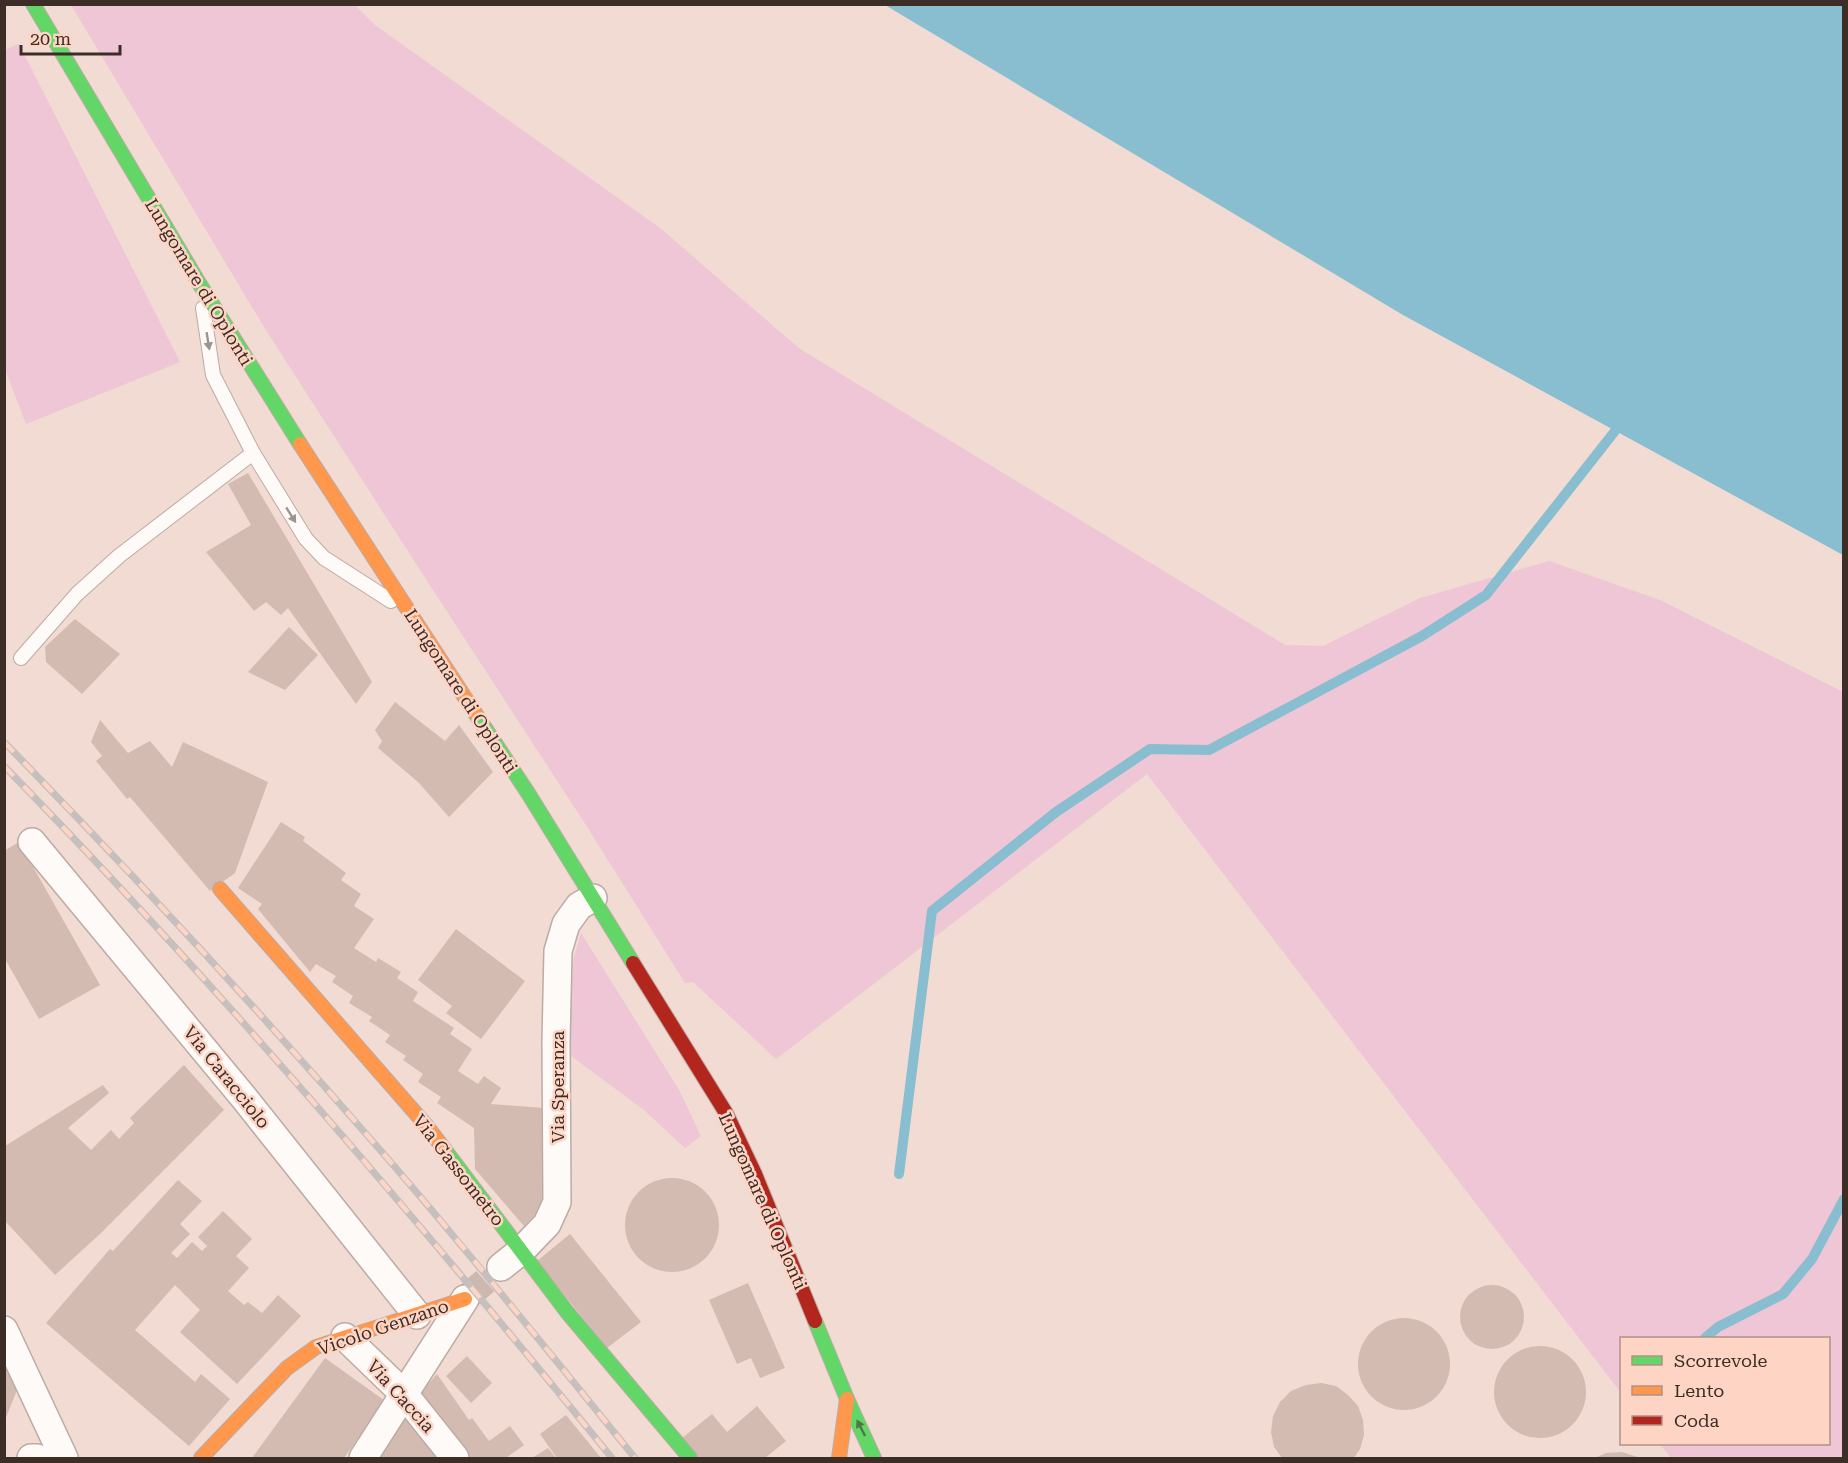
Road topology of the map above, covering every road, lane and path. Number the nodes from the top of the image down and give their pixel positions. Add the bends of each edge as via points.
1 (33, 4) edge
2 (199, 283) junction
3 (253, 453) junction
4 (411, 613) junction
5 (21, 658) dead end
6 (32, 842) dead end
7 (220, 889) dead end
8 (593, 898) junction
9 (511, 1259) junction
10 (465, 1299) joint
11 (417, 1315) junction
12 (4, 1330) edge
13 (345, 1337) junction
14 (405, 1394) junction
15 (847, 1399) junction
16 (31, 1458) edge
17 (37, 1458) edge
18 (64, 1458) edge
19 (201, 1458) edge
20 (363, 1458) edge
21 (455, 1458) edge
22 (690, 1458) edge
23 (839, 1458) edge
24 (874, 1458) edge

1 - 2 street, Lungomare di Oplonti
2 -> 3 lane via 213,375
2 - 4 street, Lungomare di Oplonti
3 -> 4 lane via 306,539 324,558
3 - 5 lane via 120,556 77,594
4 - 8 street, Lungomare di Oplonti
6 - 11 street, Via Caracciolo via 245,1098
7 - 9 street, Via Gassometro via 425,1124
8 - 9 street, Via Speranza via 579,906 566,924 558,951 557,1202 547,1224
8 - 15 street, Lungomare di Oplonti via 726,1113
9 - 22 street, Via Gassometro via 567,1312
10 - 11 street, Vicolo Genzano
10 - 14 street
11 - 13 street, Vicolo Genzano
12 - 18 street
13 - 14 street, Via Caccia
13 - 19 street, Vicolo Genzano via 315,1347 287,1368
14 - 20 street
14 - 21 street, Via Caccia
15 - 23 street, Lungomare di Oplonti
24 -> 15 street, Lungomare di Oplonti
16 - 17 street

